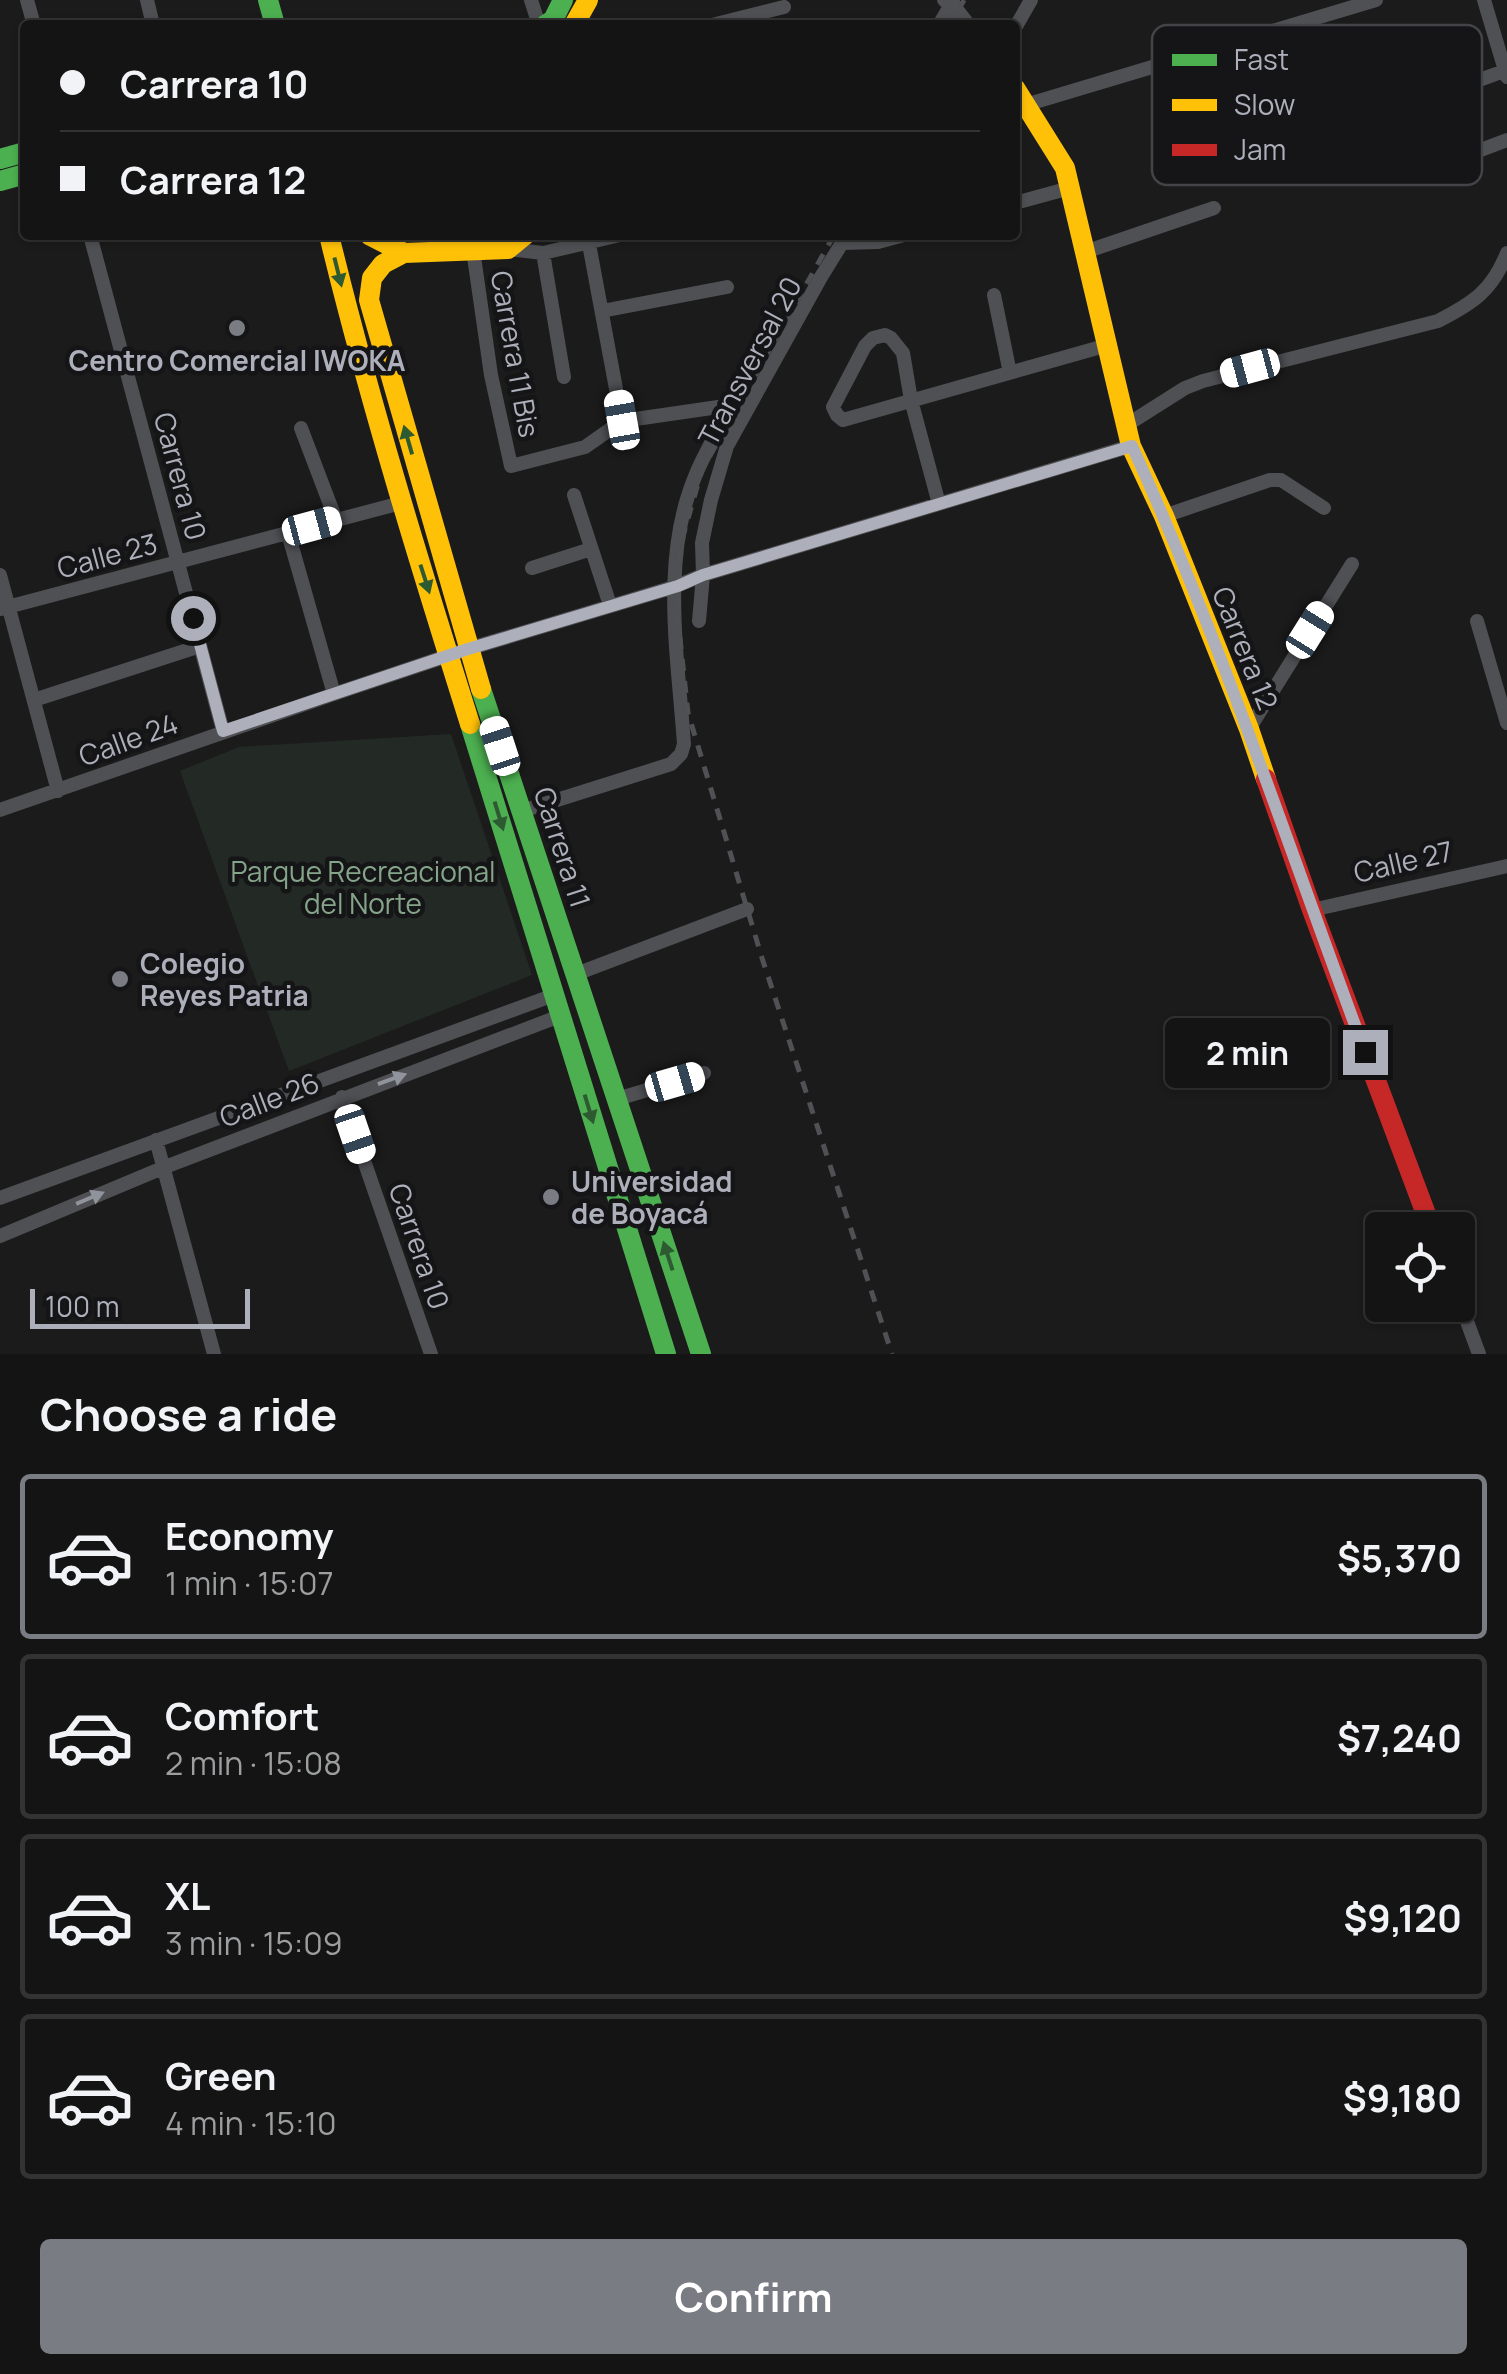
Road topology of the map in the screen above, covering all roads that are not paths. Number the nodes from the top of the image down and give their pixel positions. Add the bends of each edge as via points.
1 (1376, 0) edge
2 (1484, 0) edge
3 (784, 3) edge
4 (728, 20) edge
5 (1286, 25) edge
6 (1152, 63) edge
7 (1506, 75) edge
8 (1482, 83) edge
9 (1020, 99) edge
10 (1020, 102) edge
11 (1507, 140) edge
12 (1482, 150) edge
13 (1070, 188) junction
14 (1020, 203) edge
15 (1214, 208) dead end
16 (91, 240) edge
17 (329, 240) edge
18 (379, 240) edge
19 (603, 240) edge
20 (844, 240) edge
21 (856, 240) edge
22 (885, 240) edge
23 (516, 242) edge
24 (590, 244) junction
25 (473, 250) junction
26 (1084, 252) junction
27 (404, 253) junction
28 (544, 253) junction
29 (1507, 253) edge
30 (728, 286) dead end
31 (994, 295) dead end
32 (602, 311) junction
33 (1108, 345) junction
34 (1010, 373) junction
35 (564, 377) dead end
36 (912, 400) junction
37 (622, 420) junction
38 (302, 428) dead end
39 (1128, 436) junction
40 (574, 495) dead end
41 (401, 503) junction
42 (938, 504) junction
43 (1324, 508) dead end
44 (1164, 516) junction
45 (336, 520) junction
46 (288, 532) junction
47 (592, 550) junction
48 (178, 562) junction
49 (1352, 564) dead end
50 (532, 568) dead end
51 (0, 575) edge
52 (703, 575) junction
53 (674, 587) junction
54 (610, 606) junction
55 (4, 608) edge
56 (699, 621) dead end
57 (1477, 621) dead end
58 (200, 646) junction
59 (459, 652) junction
60 (334, 694) junction
61 (34, 700) junction
62 (1507, 723) edge
63 (1249, 730) junction
64 (223, 731) junction
65 (58, 791) junction
66 (0, 810) edge
67 (522, 811) junction
68 (1507, 866) edge
69 (747, 909) dead end
70 (1312, 910) junction
71 (576, 974) junction
72 (557, 1006) junction
73 (704, 1074) dead end
74 (342, 1097) junction
75 (617, 1100) junction
76 (156, 1140) junction
77 (165, 1166) junction
78 (0, 1198) edge
79 (1425, 1212) edge
80 (0, 1236) edge
81 (1467, 1322) edge
82 (700, 1351) edge
83 (214, 1354) edge
84 (431, 1354) edge
85 (664, 1354) edge
86 (1479, 1354) edge

1 - 5 street
2 - 7 street
3 - 4 street
6 - 9 street
7 - 8 street
10 - 13 main road, Carrera 12 via 1050,140
11 - 12 street
13 - 14 street
13 - 26 main road, Carrera 12
15 - 26 street
16 - 48 street, Carrera 10
17 -> 41 main road, Carrera 11
18 - 27 main road
19 - 24 street
20 - 52 street, Transversal 20 via 727,446 702,543
21 - 22 street
23 - 25 main road
23 - 28 street
24 - 28 street
24 - 32 street
25 - 27 main road
25 - 37 street, Carrera 11 Bis via 511,466 585,448
26 - 33 main road, Carrera 12
59 -> 27 main road, Carrera 11 via 369,300 372,278
28 - 35 street
29 - 39 street, Calle 24 via 1487,290 1438,321 1203,381
30 - 32 street
31 - 34 street
32 - 37 street
33 - 34 street
33 - 39 main road, Carrera 12
34 - 36 street
36 - 36 street via 903,353 885,335 865,346 834,408 843,420
36 - 42 street
37 - 53 street, Transversal 20 via 732,405 695,475 682,516
38 - 45 street
39 - 42 street, Calle 24
39 - 44 main road, Carrera 12
40 - 47 street
41 - 45 street, Calle 23
41 -> 59 main road, Carrera 11
42 - 52 street, Calle 24
43 - 44 street via 1282,480 1270,480
44 - 63 main road, Carrera 12
45 - 46 street, Calle 23
46 - 48 street, Calle 23
46 - 60 street
47 - 50 street
47 - 54 street
48 - 55 street, Calle 23
48 - 58 street, Carrera 10
49 - 63 street
51 - 55 street
52 - 53 street, Calle 24
52 - 56 street, Transversal 20
53 - 54 street, Calle 24
53 - 67 street, Transversal 20 via 681,754 671,764
54 - 59 street, Calle 24
55 - 61 street
57 - 62 street
58 - 61 street
58 - 64 street, Carrera 10
59 - 60 street, Calle 24
59 - 67 main road, Carrera 11
59 -> 72 main road, Carrera 11
60 - 64 street, Calle 24
61 - 65 street
63 - 70 main road, Carrera 12
64 - 65 street, Calle 24
65 - 66 street, Calle 24
67 - 71 main road, Carrera 11
68 - 70 street, Calle 27
69 - 71 street
70 - 79 main road, Carrera 12
71 - 75 main road, Carrera 11
74 -> 72 street, Calle 26
72 - 76 street, Calle 26
72 -> 85 main road, Carrera 11
73 - 75 street
74 - 77 street, Calle 26
74 - 84 street, Carrera 10
82 -> 75 main road, Carrera 11
76 - 77 street
76 - 78 street, Calle 26
80 -> 77 street, Calle 26
77 - 83 street
81 - 86 street
82 - 85 main road

